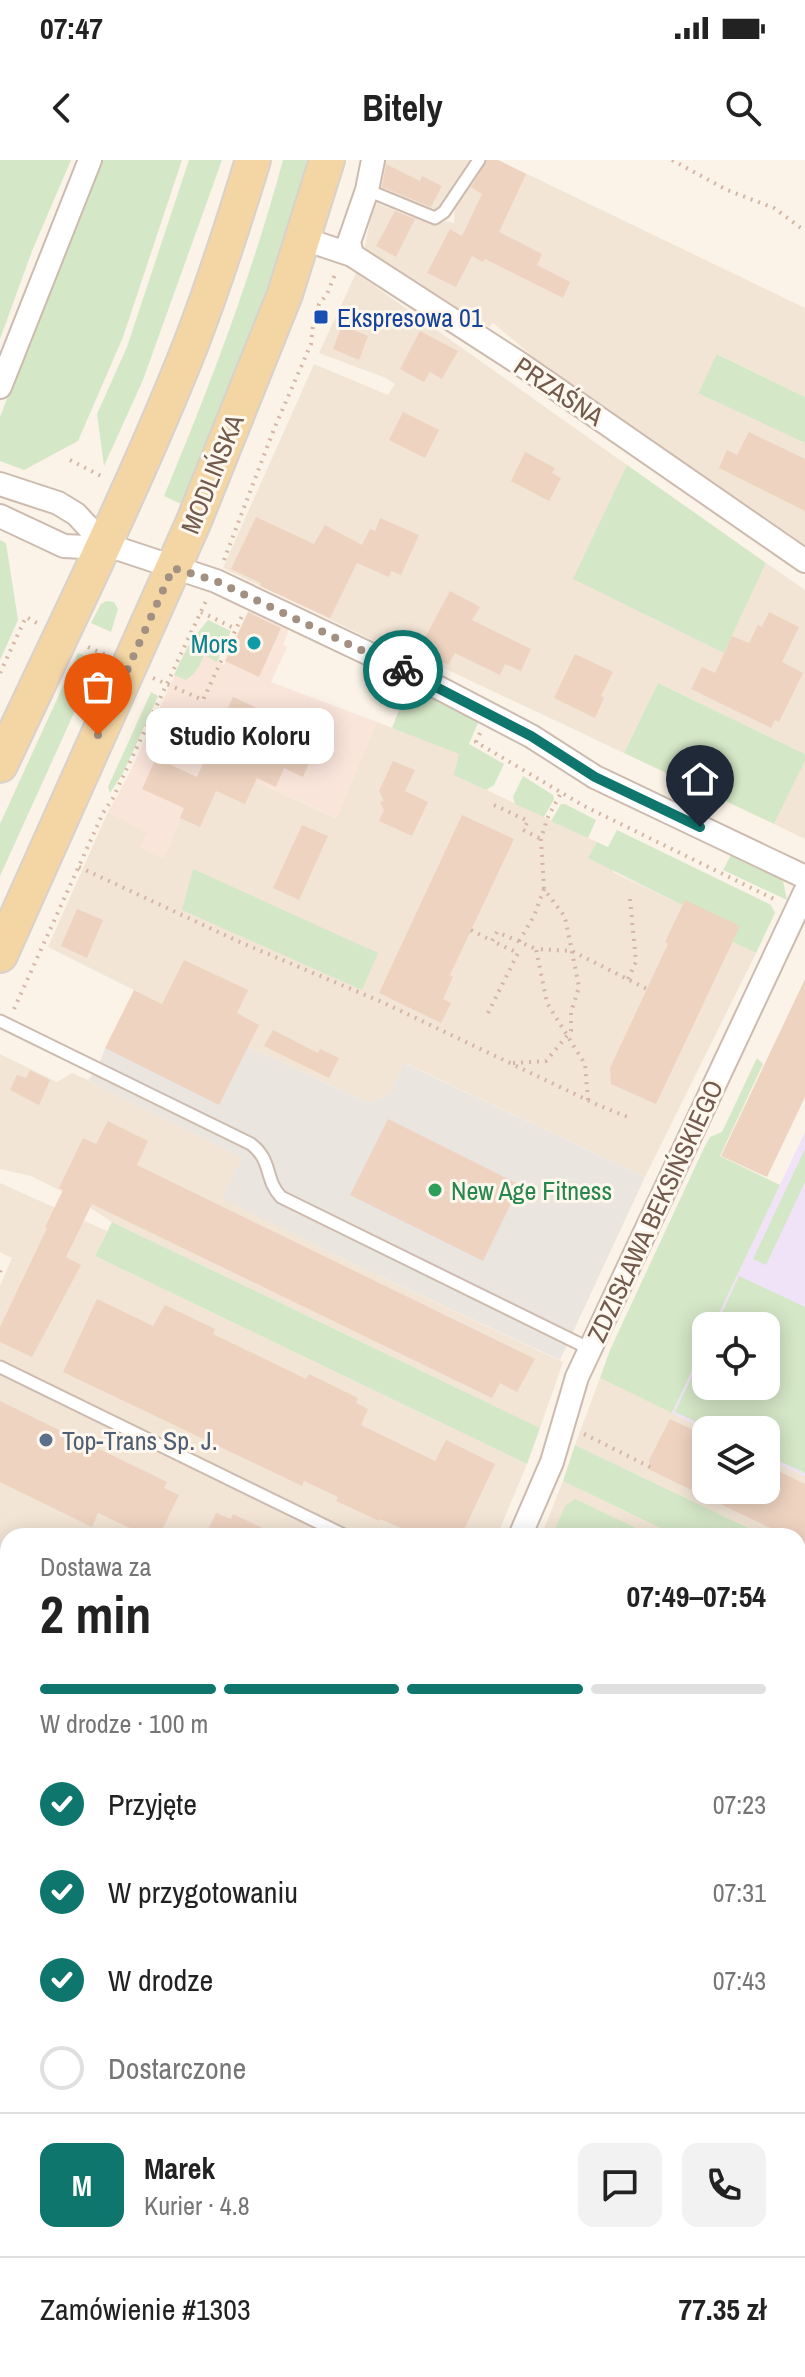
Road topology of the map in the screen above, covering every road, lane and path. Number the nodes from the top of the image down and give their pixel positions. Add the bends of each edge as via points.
1 (90, 160) edge
2 (253, 160) edge
3 (327, 160) edge
4 (373, 160) edge
5 (479, 160) edge
6 (672, 160) edge
7 (367, 190) junction
8 (805, 231) edge
9 (304, 239) junction
10 (347, 253) junction
11 (0, 387) edge
12 (0, 484) edge
13 (0, 516) edge
14 (104, 544) junction
15 (805, 561) edge
16 (173, 568) junction
17 (216, 581) junction
18 (201, 612) junction
19 (243, 612) dead end
20 (236, 629) junction
21 (61, 635) junction
22 (129, 665) junction
23 (0, 673) edge
24 (167, 685) junction
25 (0, 765) edge
26 (561, 793) dead end
27 (494, 805) dead end
28 (541, 839) junction
29 (79, 867) junction
30 (805, 877) edge
31 (544, 889) junction
32 (805, 892) edge
33 (630, 899) dead end
34 (471, 930) dead end
35 (492, 941) junction
36 (519, 942) junction
37 (536, 949) junction
38 (572, 951) junction
39 (0, 955) edge
40 (628, 979) junction
41 (647, 989) dead end
42 (488, 1013) dead end
43 (4, 1022) edge
44 (568, 1036) junction
45 (510, 1063) junction
46 (588, 1100) junction
47 (628, 1117) dead end
48 (3, 1265) dead end
49 (0, 1272) edge
50 (590, 1349) junction
51 (0, 1367) edge
52 (575, 1430) dead end
53 (652, 1468) dead end
54 (330, 1528) edge
55 (523, 1528) edge

1 - 11 street
2 - 14 main road via 191,344
3 - 9 main road, MODLIŃSKA
4 - 7 street
5 - 7 lane via 435,218
6 - 8 path via 774,208
7 - 10 street
9 - 10 street, PRZAŚNA
9 - 16 main road, MODLIŃSKA
10 - 15 street, PRZAŚNA via 519,363
10 - 17 path via 319,304 311,344
12 - 14 street via 58,503
13 - 14 street via 64,546
14 - 16 street
14 - 21 main road
16 - 17 street
16 - 22 main road, MODLIŃSKA
17 - 18 path
17 - 30 street via 420,678 531,736 595,777
18 - 20 path
18 - 24 path
19 - 20 path
20 - 24 path via 203,700
21 - 22 path
21 - 23 path via 26,617
21 - 25 main road
22 - 24 path
22 - 39 main road, MODLIŃSKA
24 - 29 path
26 - 28 path
27 - 28 path via 528,821 523,830
28 - 31 path
29 - 43 path
29 - 45 path
31 - 36 path
31 - 38 path via 565,917
32 - 50 street, ZDZISŁAWA BEKSIŃSKIEGO
33 - 40 path via 636,962
34 - 35 path
35 - 36 path via 497,932
35 - 42 path via 518,953
36 - 37 path
37 - 38 path
37 - 44 path via 547,1003
38 - 40 path
38 - 44 path via 579,987
40 - 41 path
43 - 50 lane via 251,1144 262,1152 272,1187 281,1197
44 - 45 path via 546,1061
44 - 46 path via 585,1064
45 - 46 path
46 - 47 path
48 - 49 path
50 - 55 street, ZDZISŁAWA BEKSIŃSKIEGO
51 - 54 lane
52 - 53 path

